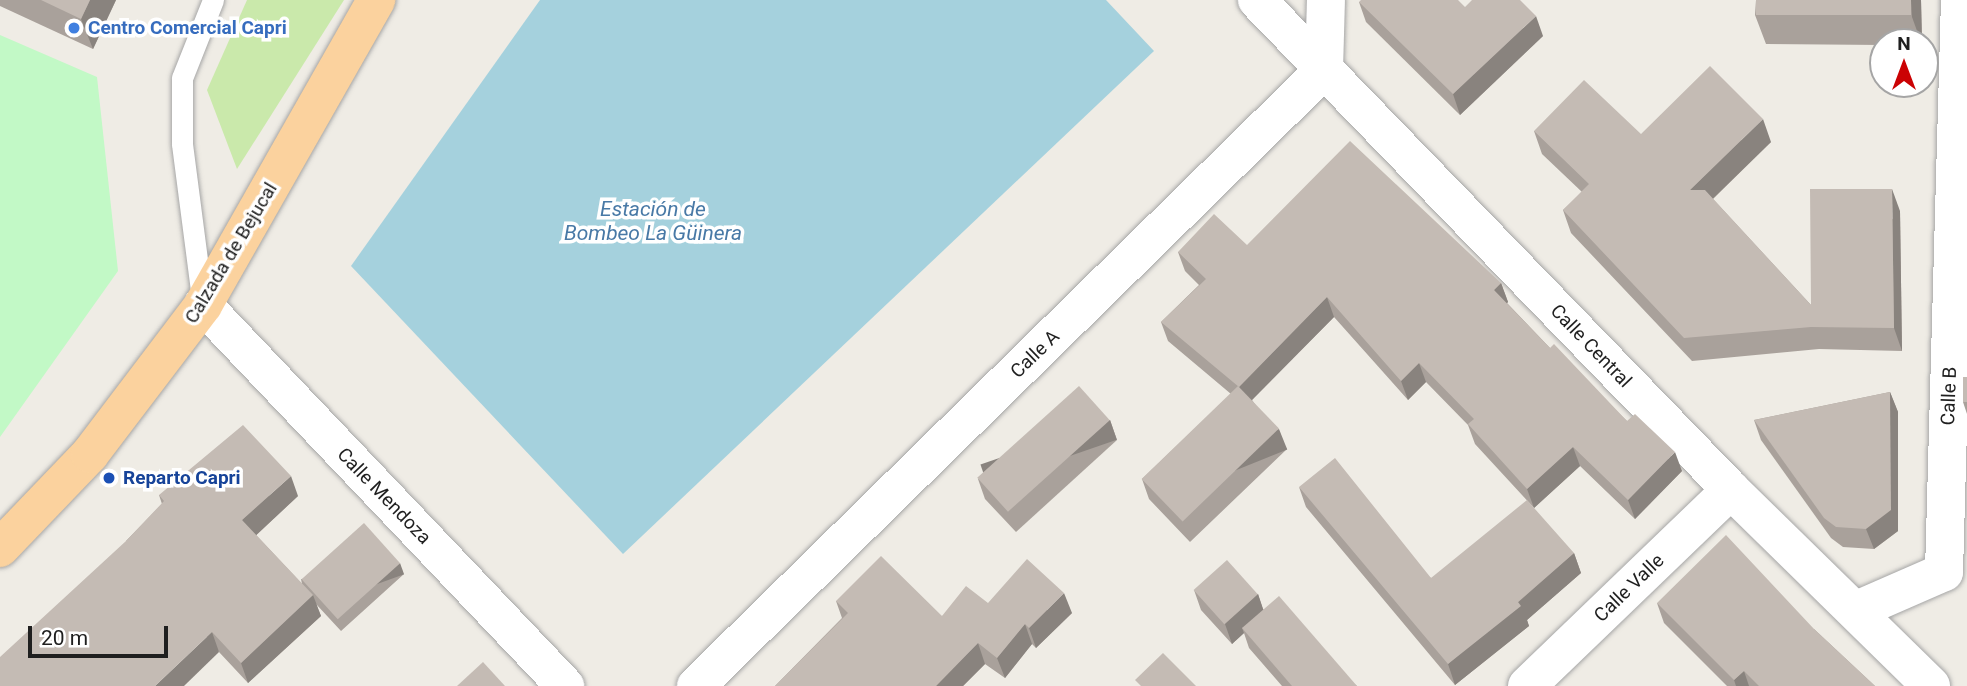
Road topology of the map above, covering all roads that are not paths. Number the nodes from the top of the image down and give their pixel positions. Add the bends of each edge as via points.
1 (213, 0) edge
2 (376, 0) edge
3 (1256, 0) edge
4 (1326, 0) edge
5 (1960, 0) edge
6 (1324, 70) junction
7 (203, 305) junction
8 (1731, 490) junction
9 (0, 548) edge
10 (1955, 572) edge
11 (1857, 610) junction
12 (565, 686) edge
13 (696, 686) edge
14 (1527, 686) edge
15 (1931, 686) edge

1 - 7 lane via 183,78 183,143 200,247
2 - 7 main road, Calzada de Bejucal
3 - 6 street, Calle Central
4 - 6 street
5 - 10 street, Calle B
6 - 8 street, Calle Central
6 - 13 street, Calle A
7 - 9 main road, Calzada de Bejucal via 90,454
7 - 12 street, Calle Mendoza
8 - 11 street, Calle Central
8 - 14 street, Calle Valle
10 - 11 street, Calle B
11 - 15 street, Calle Central

